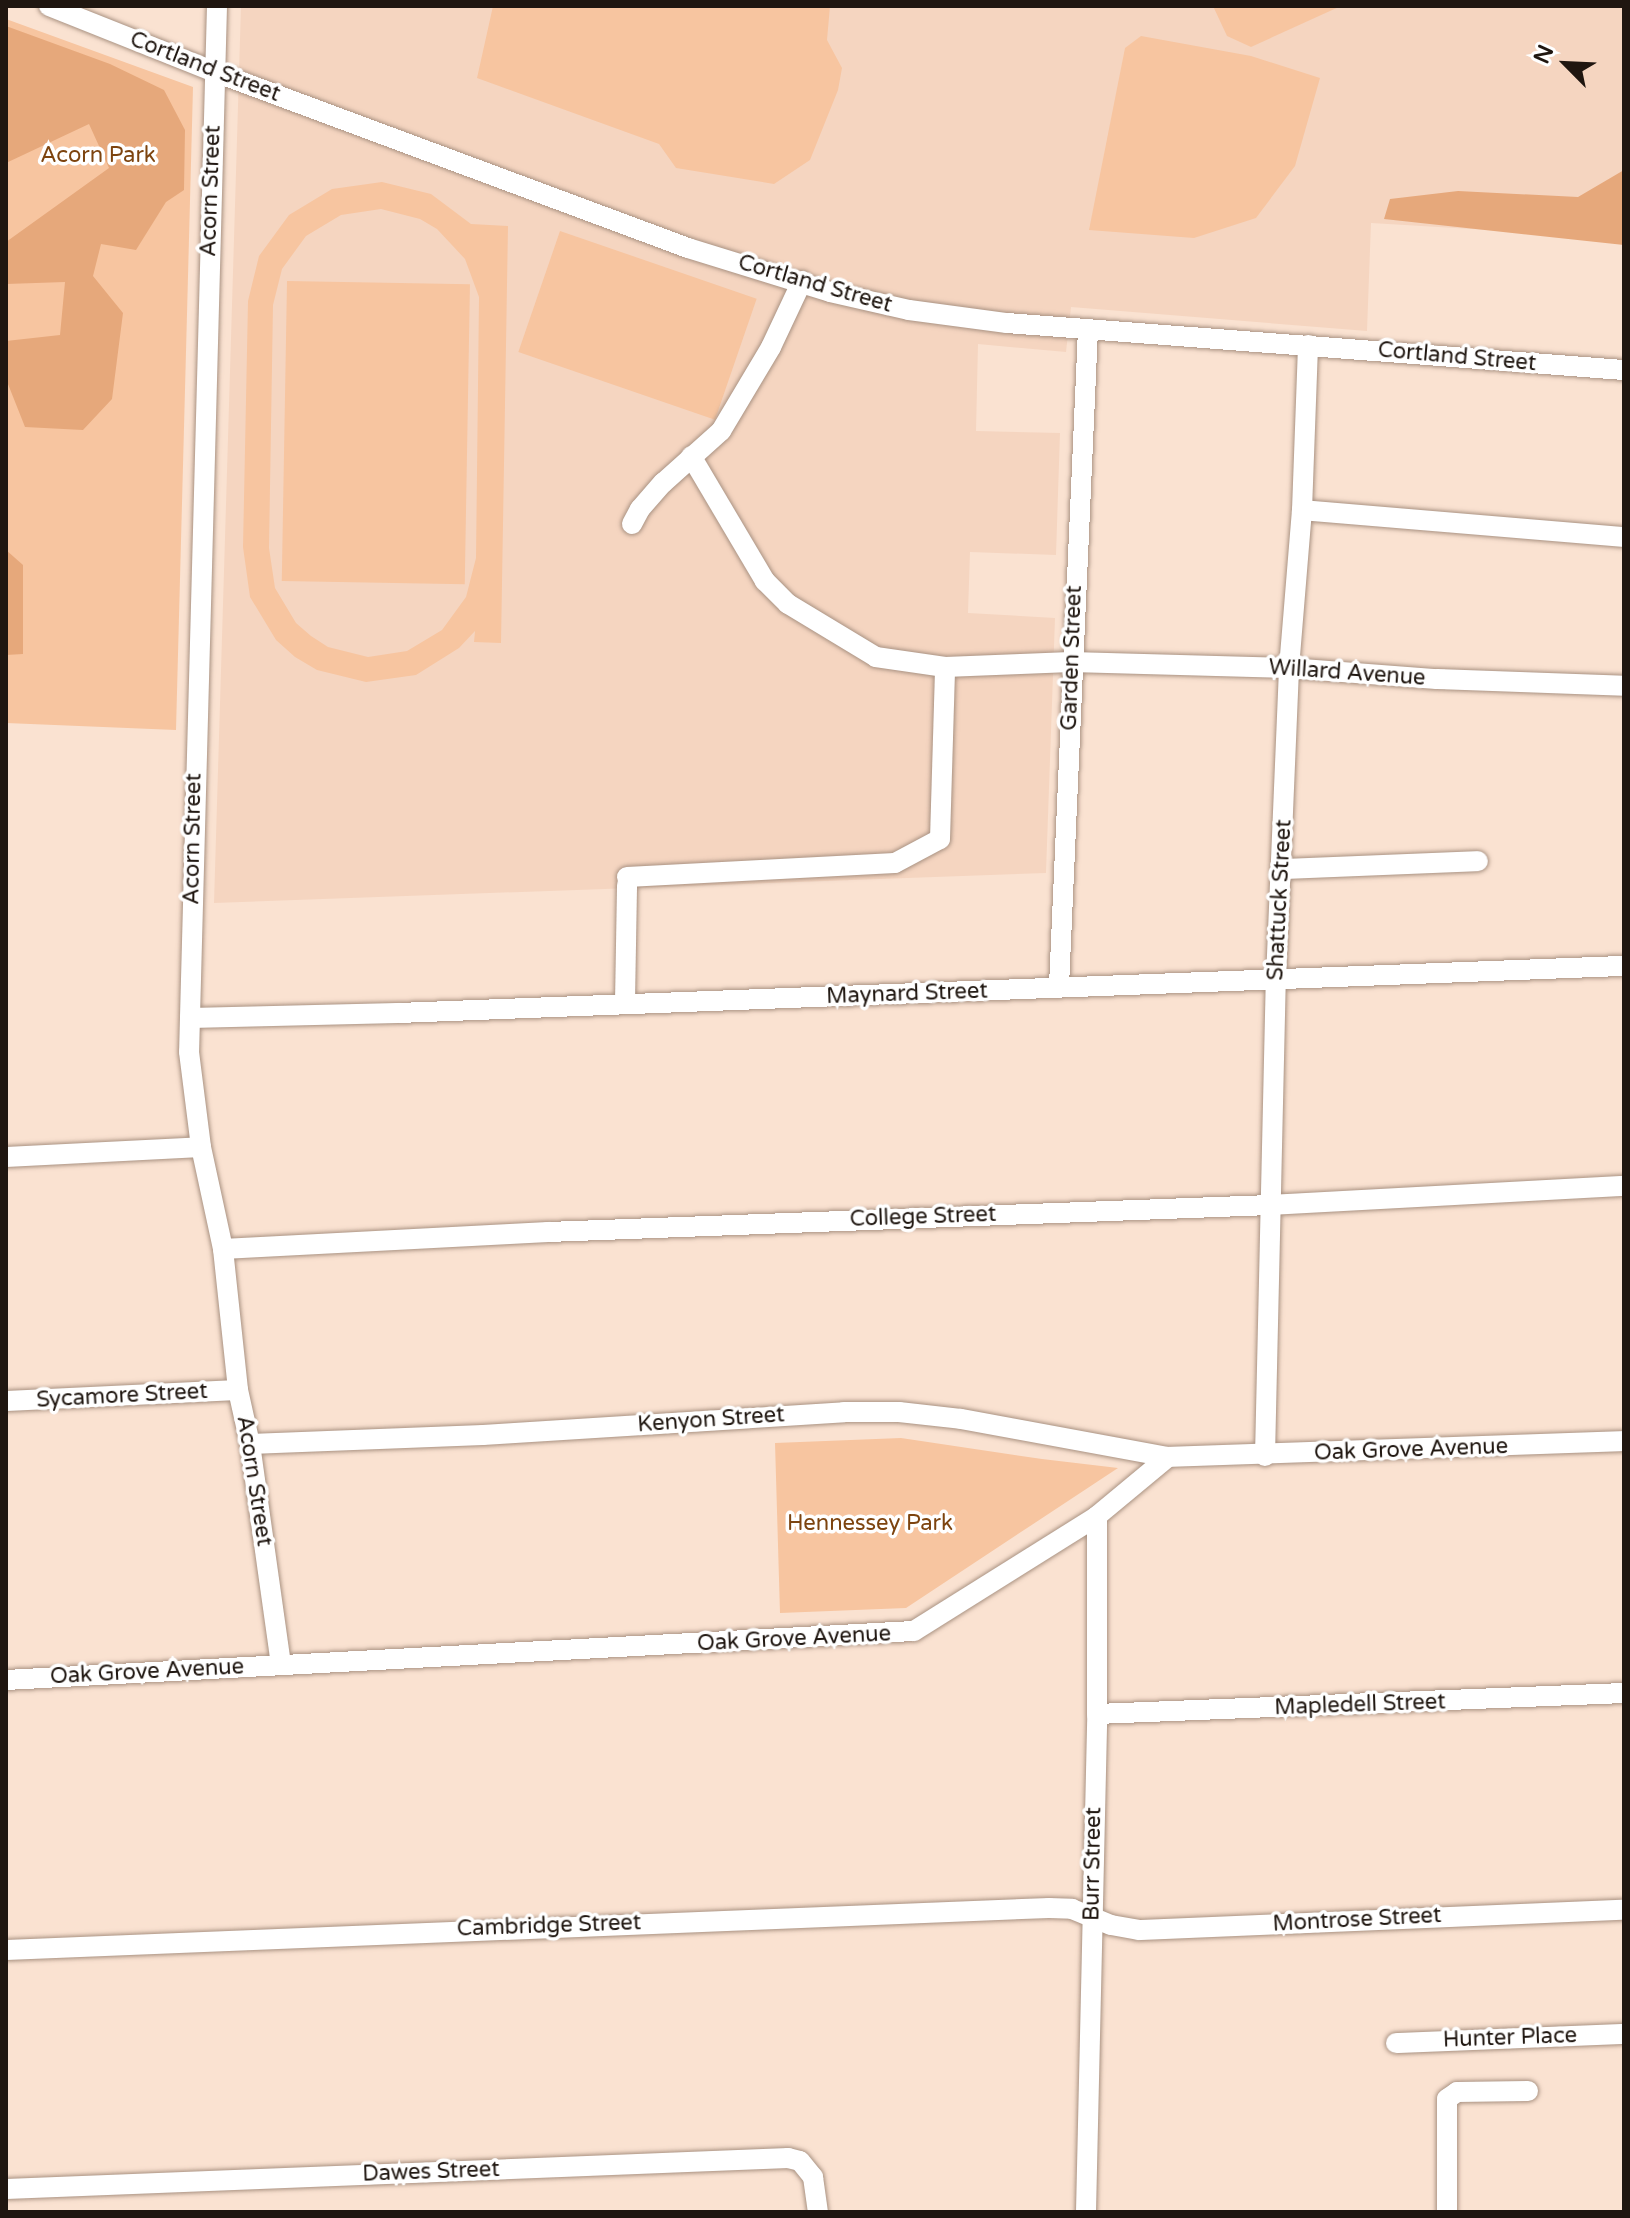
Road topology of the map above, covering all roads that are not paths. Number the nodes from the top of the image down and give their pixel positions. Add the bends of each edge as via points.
1 (49, 6) edge
2 (217, 6) edge
3 (215, 72) junction
4 (802, 281) junction
5 (1088, 330) junction
6 (1308, 345) junction
7 (1624, 370) edge
8 (691, 456) junction
9 (1302, 510) junction
10 (632, 524) dead end
11 (1624, 537) edge
12 (1071, 662) junction
13 (945, 667) junction
14 (1289, 668) junction
15 (1624, 686) edge
16 (1478, 861) dead end
17 (1282, 869) junction
18 (1624, 966) edge
19 (1276, 979) junction
20 (1059, 986) junction
21 (625, 1002) junction
22 (190, 1018) junction
23 (201, 1147) junction
24 (6, 1157) edge
25 (1624, 1186) edge
26 (1270, 1205) junction
27 (223, 1249) junction
28 (238, 1390) junction
29 (6, 1401) edge
30 (1624, 1441) edge
31 (250, 1444) junction
32 (1265, 1456) junction
33 (1168, 1457) junction
34 (1097, 1516) junction
35 (281, 1664) junction
36 (6, 1680) edge
37 (1624, 1693) edge
38 (1097, 1714) junction
39 (1624, 1910) edge
40 (1092, 1917) junction
41 (6, 1950) edge
42 (1624, 2034) edge
43 (1396, 2043) dead end
44 (1528, 2091) dead end
45 (6, 2189) edge
46 (818, 2212) edge
47 (1086, 2212) edge
48 (1447, 2212) edge

1 - 3 street, Cortland Street
2 - 3 street, Acorn Street
3 - 4 street, Cortland Street via 688,248
3 - 22 street, Acorn Street
4 - 5 street, Cortland Street via 909,310
4 - 8 street via 746,393 721,431
5 - 6 street, Cortland Street
5 - 12 street, Garden Street
6 - 7 street, Cortland Street
6 - 9 street, Shattuck Street
8 - 10 street
8 - 13 street, Willard Avenue via 765,581 788,604 876,657
9 - 11 street
9 - 14 street, Shattuck Street
12 - 13 street, Willard Avenue
12 - 14 street, Willard Avenue
12 - 20 street, Garden Street
13 - 21 street via 940,839 895,863 627,881
14 - 15 street, Willard Avenue
14 - 17 street, Shattuck Street
16 - 17 street
17 - 19 street, Shattuck Street
18 - 19 street, Maynard Street
19 - 20 street, Maynard Street
19 - 26 street, Shattuck Street
20 - 21 street, Maynard Street
21 - 22 street, Maynard Street
22 - 23 street, Acorn Street
23 - 24 street
23 - 27 street, Acorn Street
25 - 26 street, College Street
26 - 27 street, College Street
26 - 32 street, Shattuck Street
27 - 28 street, Acorn Street
28 - 29 street, Sycamore Street
28 - 31 street, Acorn Street
30 - 32 street, Oak Grove Avenue
31 - 33 street, Kenyon Street via 899,1412
31 - 35 street, Acorn Street
32 - 33 street, Oak Grove Avenue
33 - 34 street, Oak Grove Avenue
34 - 35 street, Oak Grove Avenue via 914,1631
34 - 38 street, Burr Street
35 - 36 street, Oak Grove Avenue
37 - 38 street, Mapledell Street
38 - 40 street, Burr Street
39 - 40 street, Montrose Street via 1139,1930
40 - 41 street, Cambridge Street via 1049,1908
40 - 47 street, Burr Street
42 - 43 street, Hunter Place
44 - 48 street via 1457,2092 1447,2099
45 - 46 street, Dawes Street via 788,2158 800,2161 813,2177

